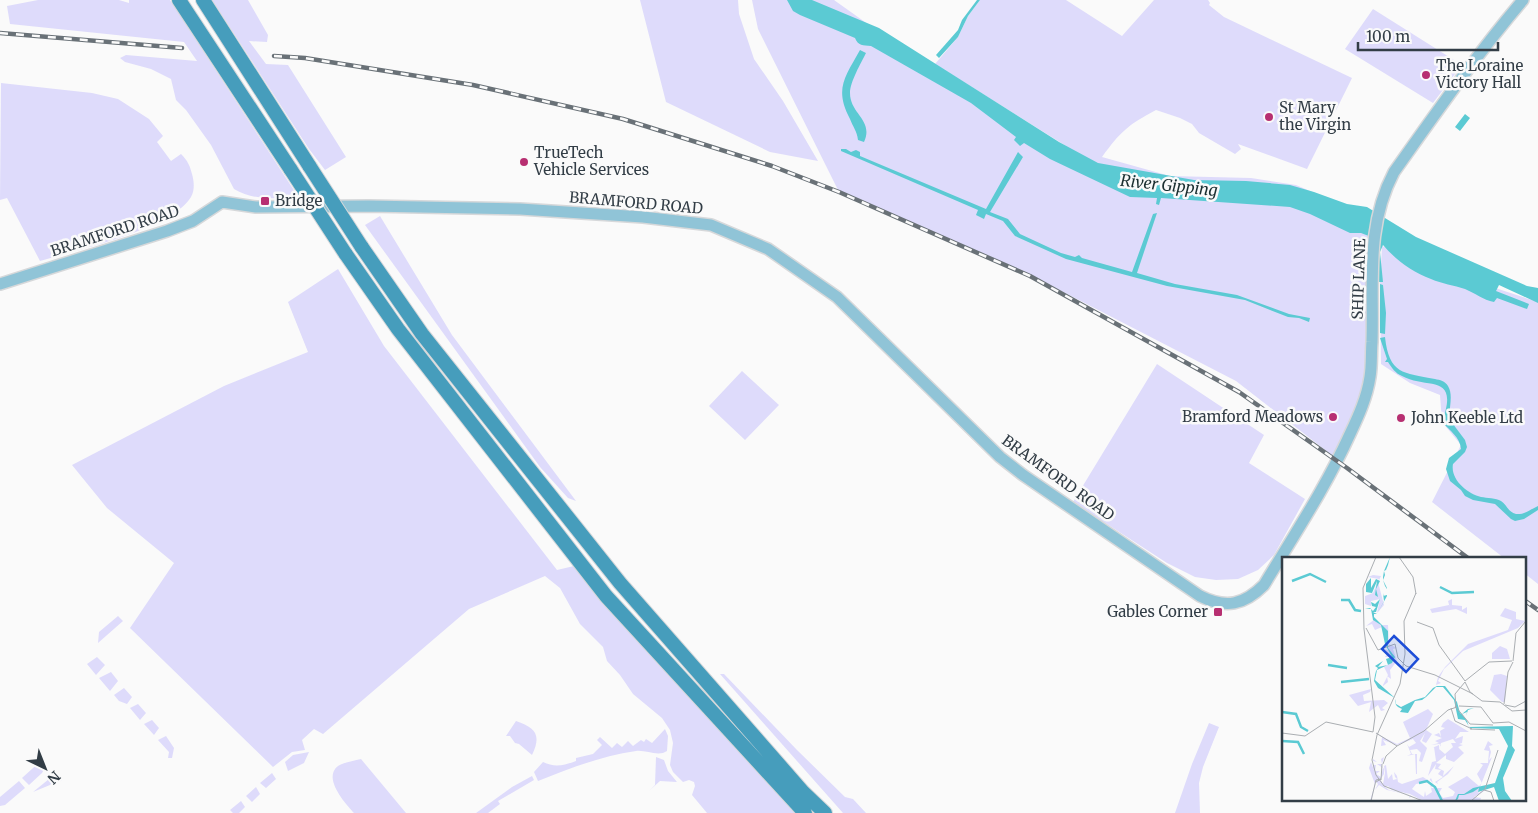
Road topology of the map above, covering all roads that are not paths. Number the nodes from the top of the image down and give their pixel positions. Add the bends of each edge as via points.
1 (179, 0) edge
2 (203, 0) edge
3 (1523, 0) edge
4 (0, 284) edge
5 (1329, 478) joint
6 (805, 813) edge
7 (825, 813) edge

1 - 6 highway, bridge via 398,329 606,596
2 - 7 highway, bridge via 361,246 422,334 620,583
3 - 5 main road, SHIP LANE via 1474,61 1394,172 1384,194 1372,248 1371,376 1362,408
4 - 5 main road, BRAMFORD ROAD via 175,228 193,221 222,202 256,207 520,209 711,225 768,249 837,297 1000,457 1209,600 1230,604 1241,601 1253,596 1264,585

